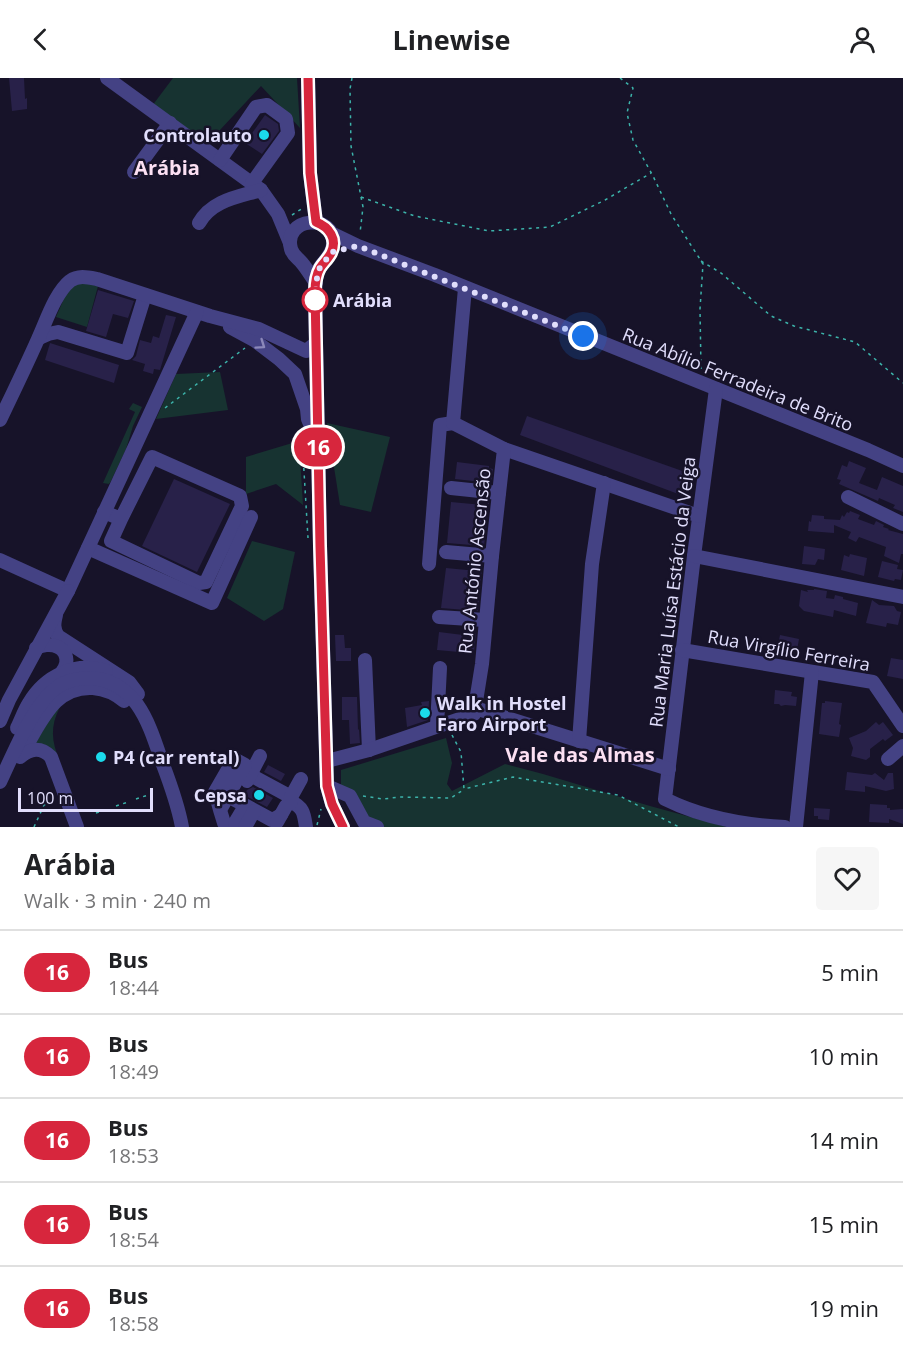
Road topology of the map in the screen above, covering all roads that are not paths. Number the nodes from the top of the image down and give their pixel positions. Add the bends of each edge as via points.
1 (108, 78) edge
2 (308, 78) edge
3 (170, 123) junction
4 (220, 160) junction
5 (134, 172) dead end
6 (257, 186) junction
7 (278, 214) junction
8 (199, 223) dead end
9 (306, 224) junction
10 (331, 233) junction
11 (290, 243) junction
12 (358, 246) junction
13 (329, 255) junction
14 (302, 262) junction
15 (316, 283) junction
16 (465, 288) junction
17 (145, 294) junction
18 (204, 314) junction
19 (48, 315) junction
20 (58, 332) junction
21 (39, 338) junction
22 (316, 343) junction
23 (717, 389) junction
24 (0, 420) edge
25 (453, 423) junction
26 (318, 442) junction
27 (504, 449) junction
28 (903, 466) edge
29 (604, 483) junction
30 (451, 488) dead end
31 (499, 493) junction
32 (848, 497) dead end
33 (104, 512) junction
34 (699, 516) junction
35 (251, 517) dead end
36 (121, 519) junction
37 (903, 524) edge
38 (88, 548) junction
39 (446, 552) dead end
40 (492, 556) junction
41 (694, 556) junction
42 (0, 560) edge
43 (429, 564) dead end
44 (68, 591) junction
45 (903, 597) edge
46 (56, 615) junction
47 (440, 616) dead end
48 (486, 620) junction
49 (36, 648) junction
50 (682, 650) junction
51 (365, 660) dead end
52 (440, 668) dead end
53 (62, 672) junction
54 (812, 672) junction
55 (116, 674) junction
56 (475, 708) junction
57 (0, 722) edge
58 (442, 725) junction
59 (903, 726) edge
60 (579, 741) junction
61 (157, 746) junction
62 (903, 746) edge
63 (369, 750) junction
64 (260, 756) dead end
65 (20, 757) junction
66 (888, 759) dead end
67 (327, 761) junction
68 (0, 763) edge
69 (669, 769) junction
70 (246, 772) junction
71 (301, 779) dead end
72 (0, 782) edge
73 (327, 786) junction
74 (0, 794) edge
75 (291, 799) junction
76 (179, 812) junction
77 (255, 813) edge
78 (229, 823) edge
79 (77, 827) edge
80 (182, 827) edge
81 (189, 827) edge
82 (245, 827) edge
83 (251, 827) edge
84 (306, 827) edge
85 (343, 827) edge
86 (377, 827) edge
87 (785, 827) edge
88 (796, 827) edge

1 - 3 street
2 - 9 street via 310,173
3 - 4 street
3 - 5 street
4 - 6 street
4 - 6 street via 256,107 267,105 286,119 288,133
6 - 7 street
6 - 8 street via 214,206
7 - 9 street via 285,220
7 - 11 street
9 - 10 street via 322,224
9 - 11 street via 294,231
10 - 12 street, Rua Abílio Ferradeira de Brito
10 - 13 street
11 - 14 street via 293,254
12 - 13 street
12 - 16 street, Rua Abílio Ferradeira de Brito
13 - 14 street via 312,265
13 - 15 street via 319,269
14 - 15 street
15 - 22 street
16 - 23 street, Rua Abílio Ferradeira de Brito
16 - 25 street
17 - 18 street
17 - 19 street via 78,277 64,287
17 - 20 street via 127,353
18 - 22 street via 259,329 306,351
18 -> 26 street via 254,340 295,374
18 - 33 street
19 - 20 street
19 - 21 street
20 - 21 street
21 - 24 street
22 - 26 street
23 - 28 street, Rua Abílio Ferradeira de Brito
23 - 34 street, Rua Maria Luísa Estácio da Veiga
25 - 27 street, Rua António Ascensão
25 - 43 street via 440,425
26 - 67 street
27 - 29 street
27 - 31 street, Rua António Ascensão
29 - 34 street
29 - 60 street via 592,564
30 - 31 street
31 - 40 street, Rua António Ascensão
32 - 37 street
33 - 36 street
33 - 38 street
34 - 41 street, Rua Maria Luísa Estácio da Veiga
35 - 38 street via 212,603
36 - 36 street via 152,457 240,496 242,506 206,582 199,583 111,541
38 - 44 street
39 - 40 street
40 - 48 street, Rua António Ascensão
41 - 45 street
41 - 50 street, Rua Maria Luísa Estácio da Veiga
42 - 44 street
44 - 46 street
46 - 49 street
46 - 55 street via 54,626 58,636
47 - 48 street
48 - 56 street, Rua António Ascensão
49 - 53 street via 46,645 62,649 67,658
49 - 57 street
50 - 54 street, Rua Virgílio Ferreira
50 - 69 street, Rua Maria Luísa Estácio da Veiga
51 - 63 street
52 - 58 street
53 - 55 street via 99,668
53 - 68 street via 49,679 29,702
54 - 59 street, Rua Virgílio Ferreira via 873,682
54 - 88 street
55 - 61 street via 129,682 143,701
56 - 58 street via 474,714
56 - 60 street
58 - 63 street
60 - 69 street
61 - 65 street via 120,697 87,688 56,701
61 - 72 street via 146,716 123,690 102,680 70,681 56,688 43,702
61 - 76 street
62 - 66 street
63 - 67 street
64 - 70 street
65 - 74 street
65 - 79 street via 27,751 38,750 51,757
67 - 73 street
69 - 87 street, Rua Maria Luísa Estácio da Veiga via 665,799 733,821
70 - 75 street
70 - 77 street
70 - 78 street via 245,765 234,759 215,792
71 - 75 street
73 - 85 street
73 - 86 street via 350,796 364,822
75 - 77 street via 286,806
75 - 84 street via 303,811
76 - 80 street
76 - 81 street
77 - 78 street
77 - 78 street
77 - 82 street
77 - 83 street

